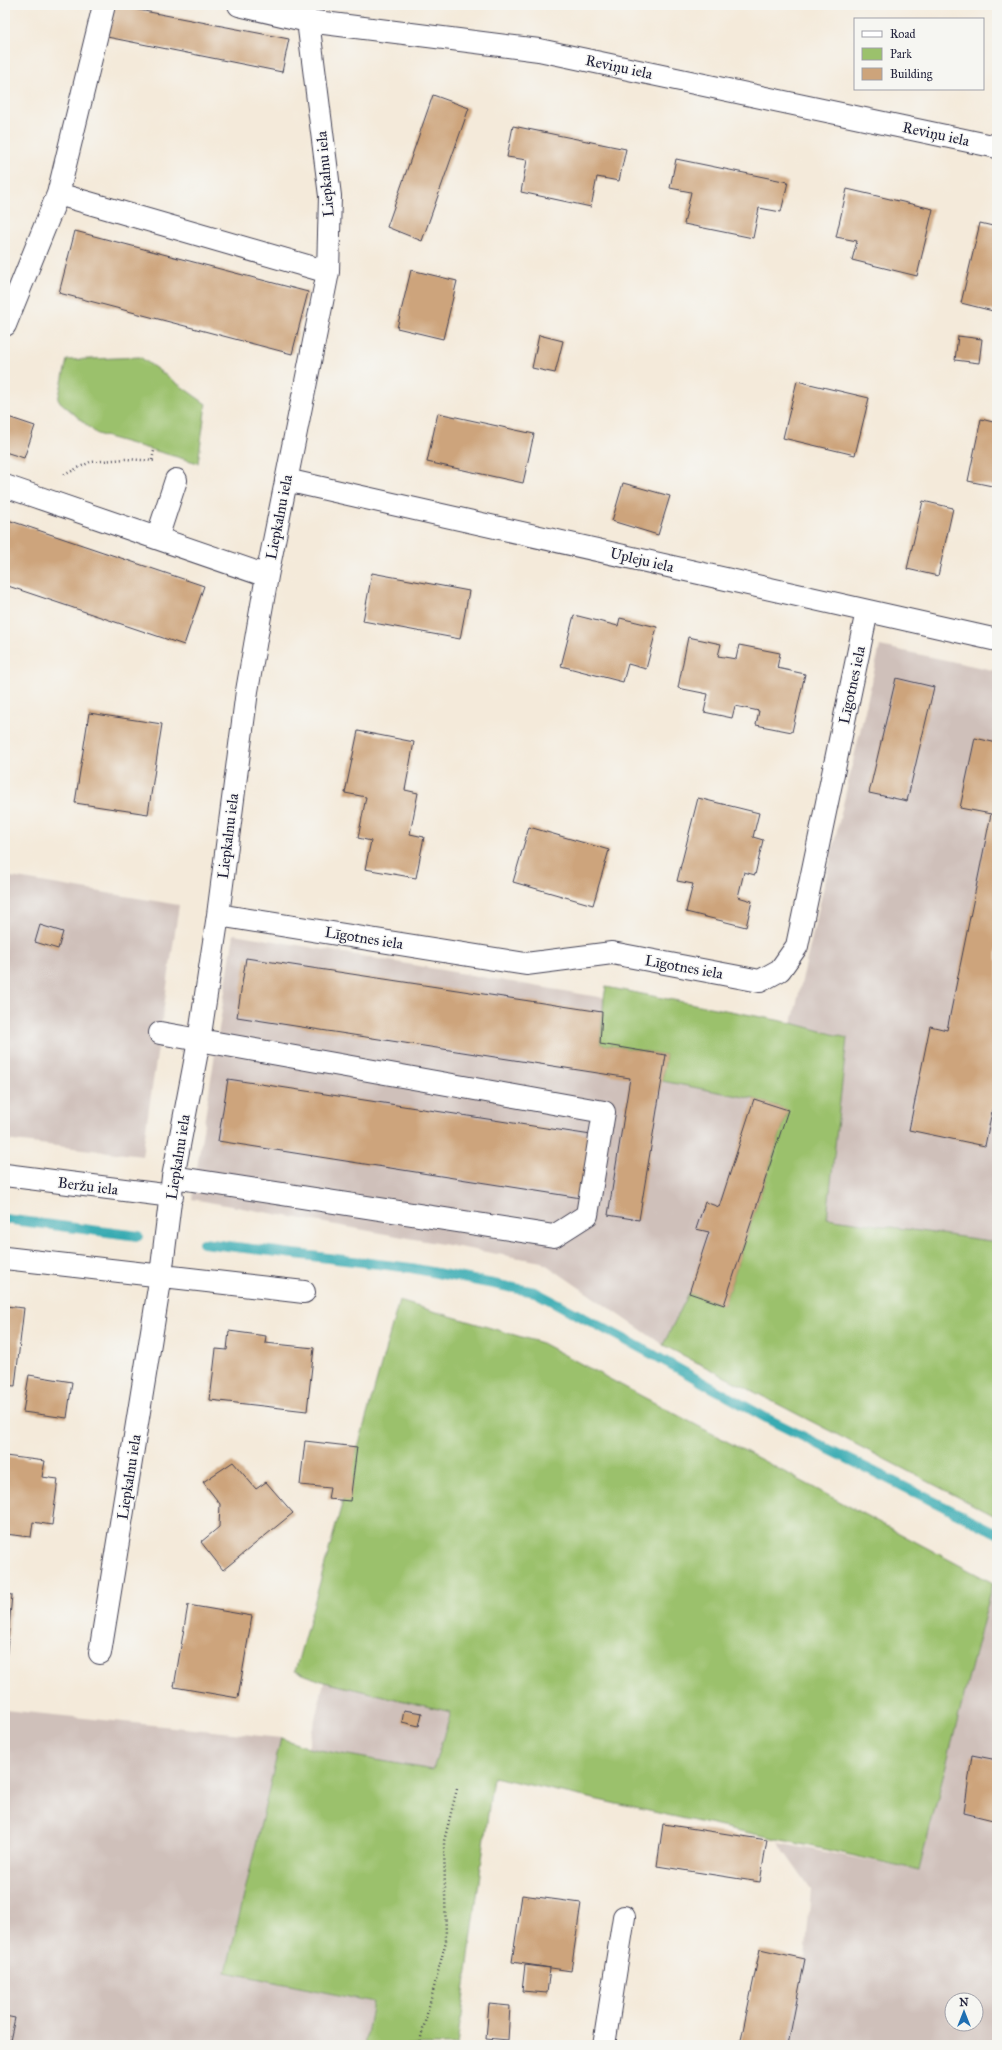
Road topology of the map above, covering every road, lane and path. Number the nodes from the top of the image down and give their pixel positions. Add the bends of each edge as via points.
1 (104, 5) edge
2 (238, 5) edge
3 (308, 21) junction
4 (997, 147) edge
5 (58, 194) junction
6 (328, 272) junction
7 (5, 325) edge
8 (154, 451) dead end
9 (152, 460) junction
10 (176, 480) joint
11 (286, 480) junction
12 (5, 486) edge
13 (39, 498) junction
14 (157, 538) junction
15 (267, 576) junction
16 (867, 611) junction
17 (997, 640) edge
18 (218, 915) junction
19 (160, 1033) dead end
20 (199, 1041) junction
21 (5, 1175) edge
22 (172, 1187) junction
23 (5, 1258) edge
24 (161, 1275) junction
25 (304, 1292) dead end
26 (100, 1652) dead end
27 (457, 1789) dead end
28 (624, 1917) dead end
29 (418, 2045) edge
30 (604, 2045) edge

1 - 5 street
2 - 3 street, Reviņu iela
3 - 4 street, Reviņu iela via 539,50
3 - 6 street, Liepkalnu iela via 330,196
5 - 6 street
5 - 7 street
6 - 11 street, Liepkalnu iela
8 - 9 path
9 - 10 path via 169,465
9 - 13 path via 90,462 52,482
10 - 14 street
11 - 15 street, Liepkalnu iela
11 - 16 street, Upleju iela
12 - 13 street
13 - 14 street
14 - 15 street
15 - 18 street, Liepkalnu iela via 240,737
16 - 17 street, Upleju iela
16 - 18 street, Līgotnes iela via 797,946 780,970 760,981 612,954 526,964
18 - 20 street, Liepkalnu iela
19 - 20 street
20 - 22 street, Liepkalnu iela
20 - 22 street, Beržu iela via 604,1112 587,1215 554,1236
21 - 22 street, Beržu iela
22 - 24 street, Liepkalnu iela
23 - 24 street
24 - 25 street
24 - 26 street, Liepkalnu iela
27 - 29 path via 444,1841 446,1941
28 - 30 street

